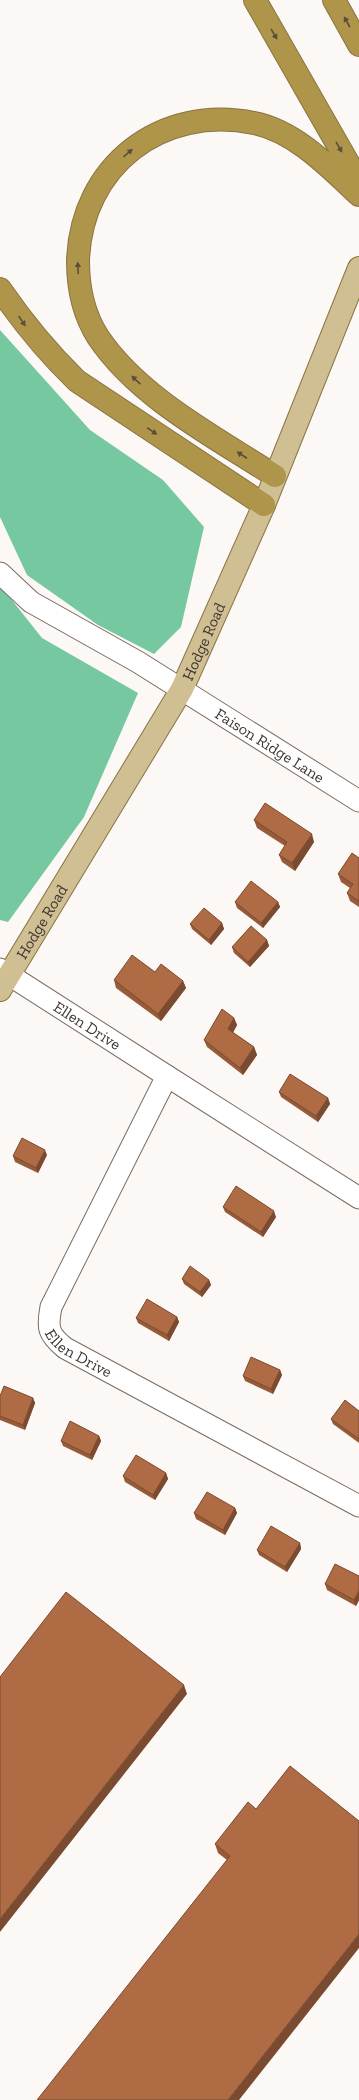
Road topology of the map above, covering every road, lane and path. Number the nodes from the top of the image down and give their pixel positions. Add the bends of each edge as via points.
1 (255, 0) edge
2 (334, 0) edge
3 (359, 44) edge
4 (359, 182) edge
5 (359, 195) edge
6 (355, 278) edge
7 (0, 289) edge
8 (275, 476) junction
9 (264, 504) junction
10 (0, 573) edge
11 (182, 689) junction
12 (359, 801) edge
13 (3, 978) edge
14 (167, 1076) junction
15 (359, 1198) edge
16 (359, 1506) edge

1 -> 4 highway
3 -> 2 highway
8 -> 5 highway via 175,410 138,382 115,359 98,336 80,292 79,241 84,217 96,189 112,168 130,151 168,128 200,120 226,119 255,123 283,133 332,169
6 - 8 main road, Hodge Road
7 -> 9 highway via 27,329 77,381
8 - 9 main road, Hodge Road
9 - 11 main road, Hodge Road
10 - 11 street, Faison Ridge Lane via 31,602
11 - 12 street, Faison Ridge Lane
11 - 13 main road, Hodge Road
13 - 14 street, Ellen Drive
14 - 15 street, Ellen Drive
14 - 16 street, Ellen Drive via 51,1306 48,1322 52,1338 65,1348

